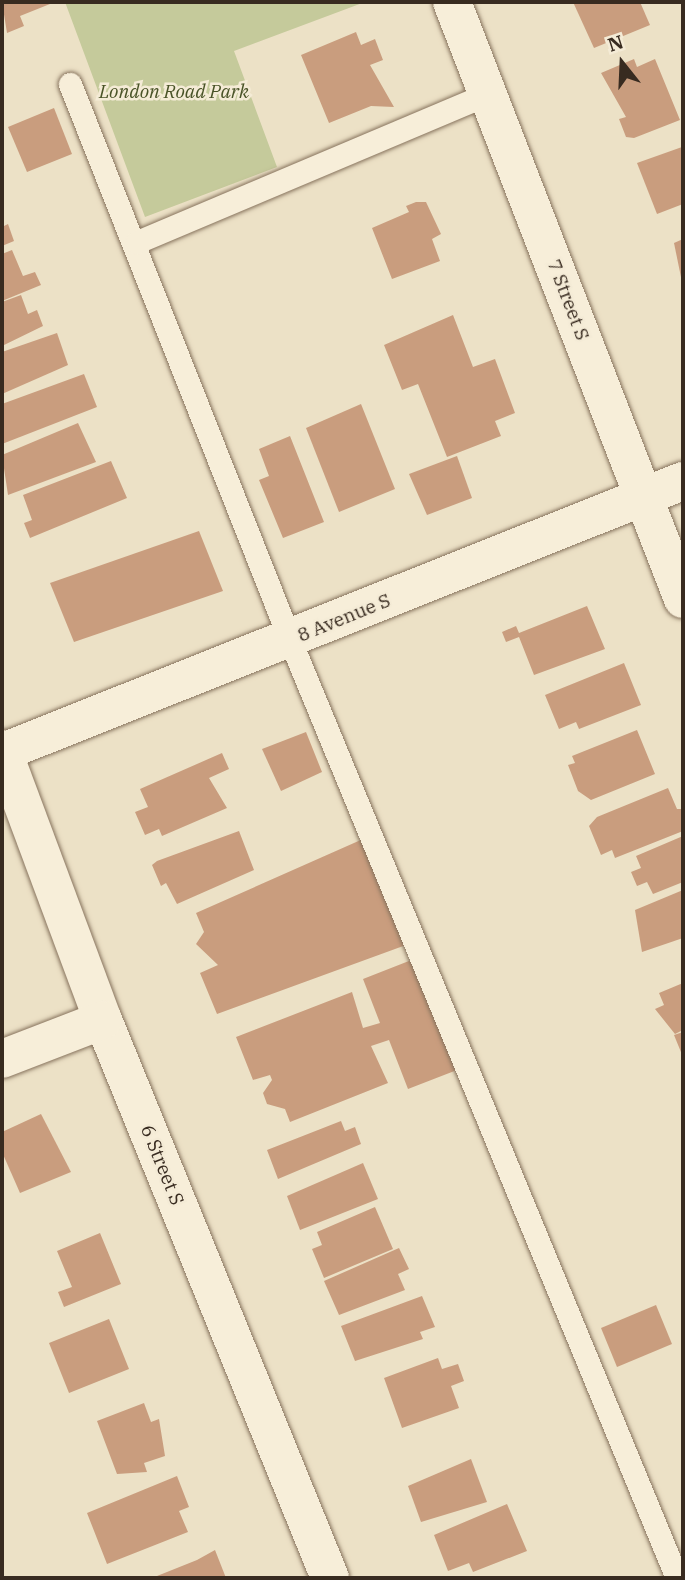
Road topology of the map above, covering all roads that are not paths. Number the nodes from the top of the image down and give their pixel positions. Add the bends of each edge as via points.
1 (452, 2) edge
2 (70, 84) dead end
3 (489, 93) junction
4 (138, 242) junction
5 (683, 481) edge
6 (643, 497) junction
7 (683, 599) edge
8 (290, 640) junction
9 (2, 750) edge
10 (103, 1020) junction
11 (2, 1059) edge
12 (330, 1578) edge
13 (677, 1578) edge

1 - 3 street, 7 Street S
2 - 4 lane
3 - 4 lane
3 - 6 street, 7 Street S
4 - 8 lane
5 - 6 street, 8 Avenue S
6 - 7 street, 7 Street S
6 - 8 street, 8 Avenue S
8 - 9 street, 8 Avenue S
8 - 13 lane
9 - 10 street, 6 Street S
10 - 11 street
10 - 12 street, 6 Street S

